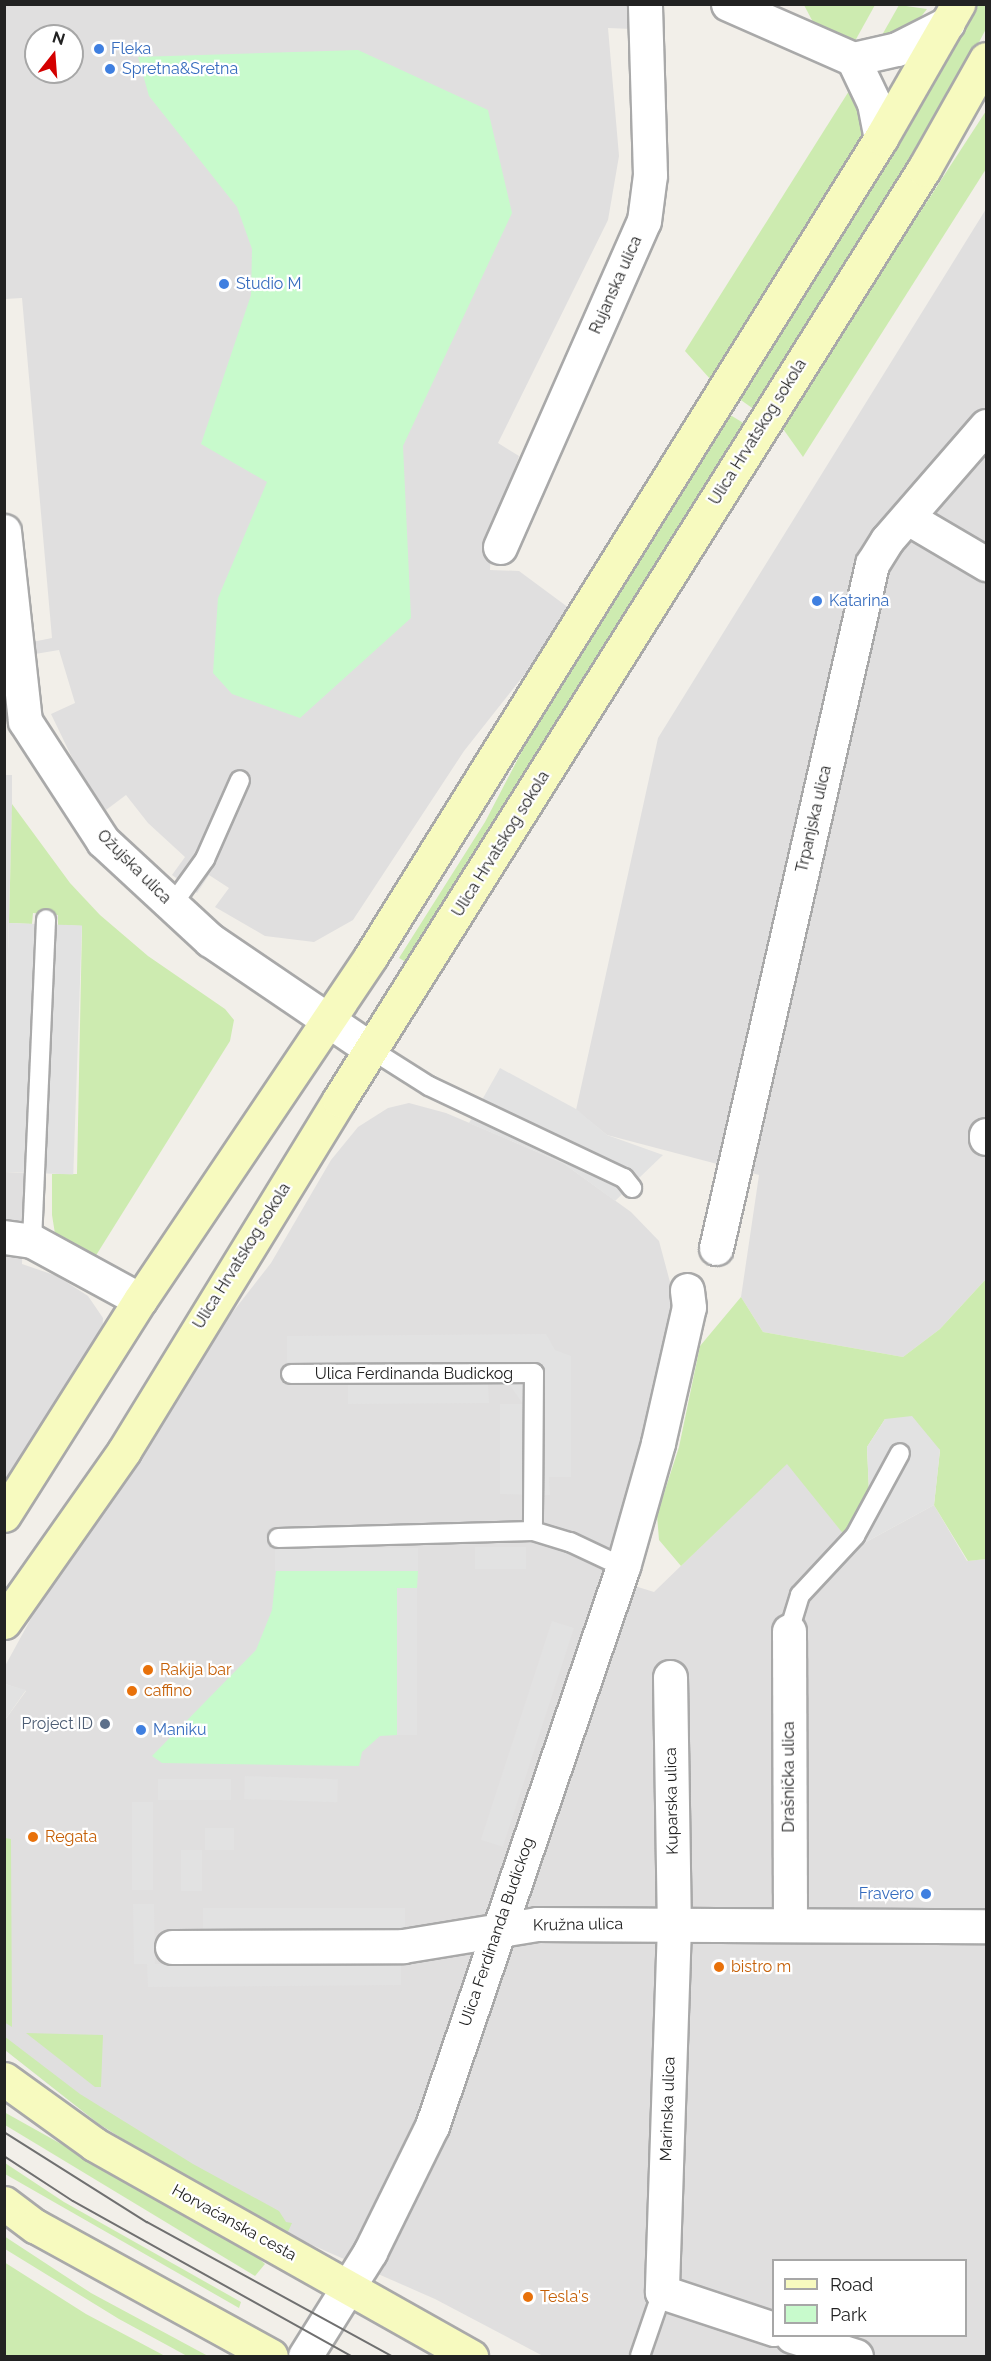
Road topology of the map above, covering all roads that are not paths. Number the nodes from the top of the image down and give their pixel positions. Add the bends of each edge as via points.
1 (645, 4) edge
2 (728, 4) edge
3 (769, 12) edge
4 (953, 14) edge
5 (853, 59) junction
6 (987, 59) edge
7 (987, 85) edge
8 (958, 111) junction
9 (881, 138) junction
10 (987, 426) edge
11 (908, 518) junction
12 (4, 531) edge
13 (500, 547) dead end
14 (987, 564) edge
15 (15, 725) edge
16 (240, 780) dead end
17 (172, 905) junction
18 (46, 919) dead end
19 (329, 1021) junction
20 (372, 1050) junction
21 (632, 1188) dead end
22 (18, 1239) edge
23 (716, 1248) dead end
24 (687, 1290) dead end
25 (140, 1300) junction
26 (291, 1374) dead end
27 (900, 1453) dead end
28 (4, 1515) edge
29 (533, 1532) junction
30 (278, 1538) dead end
31 (623, 1567) junction
32 (4, 1622) edge
33 (789, 1631) joint
34 (670, 1677) dead end
35 (790, 1922) junction
36 (674, 1925) junction
37 (987, 1926) edge
38 (497, 1932) junction
39 (172, 1947) dead end
40 (4, 2079) edge
41 (4, 2203) edge
42 (347, 2287) junction
43 (662, 2292) junction
44 (772, 2328) edge
45 (795, 2337) edge
46 (272, 2356) edge
47 (305, 2356) edge
48 (471, 2356) edge
49 (640, 2356) edge
50 (856, 2356) edge

1 - 13 street, Rujanska ulica via 650,175 644,221
2 - 3 street
3 - 5 street
4 - 5 street via 922,40
4 - 9 street
5 - 9 street via 874,104
6 - 8 street, Ulica Hrvatskog sokola
7 - 8 street
8 - 20 street, Ulica Hrvatskog sokola
9 - 19 street
10 - 11 street, Trpanjska ulica
11 - 14 street
11 - 23 street, Trpanjska ulica via 872,564
12 - 15 street, Ožujska ulica
15 - 17 street, Ožujska ulica via 103,841
16 - 17 lane via 205,859
17 - 19 street, Ožujska ulica via 210,940
18 - 22 lane
19 - 20 street, Ožujska ulica
19 - 25 street
20 - 21 lane via 429,1086 624,1178
20 - 32 street, Ulica Hrvatskog sokola via 124,1451
22 - 25 street
24 - 31 street, Ulica Ferdinanda Budickog via 689,1307 658,1443
25 - 28 street
26 - 29 lane, Ulica Ferdinanda Budickog via 534,1373
27 - 33 lane via 855,1536 800,1595
29 - 30 lane
29 - 31 lane via 570,1542
31 - 38 street, Ulica Ferdinanda Budickog
33 - 35 street, Drašnička ulica
34 - 36 street, Kuparska ulica
35 - 36 street, Kružna ulica
35 - 37 street, Kružna ulica
36 - 38 street, Kružna ulica via 537,1924
36 - 43 street, Marinska ulica
38 - 39 street, Kružna ulica via 403,1946
38 - 42 street, Ulica Ferdinanda Budickog via 432,2126 370,2252
40 - 42 street, Horvaćanska cesta via 94,2144
41 - 46 street via 34,2226
42 - 47 street, Ulica Ferdinanda Budickog
42 - 48 street, Horvaćanska cesta
43 - 44 street
43 - 49 lane
45 - 50 street

